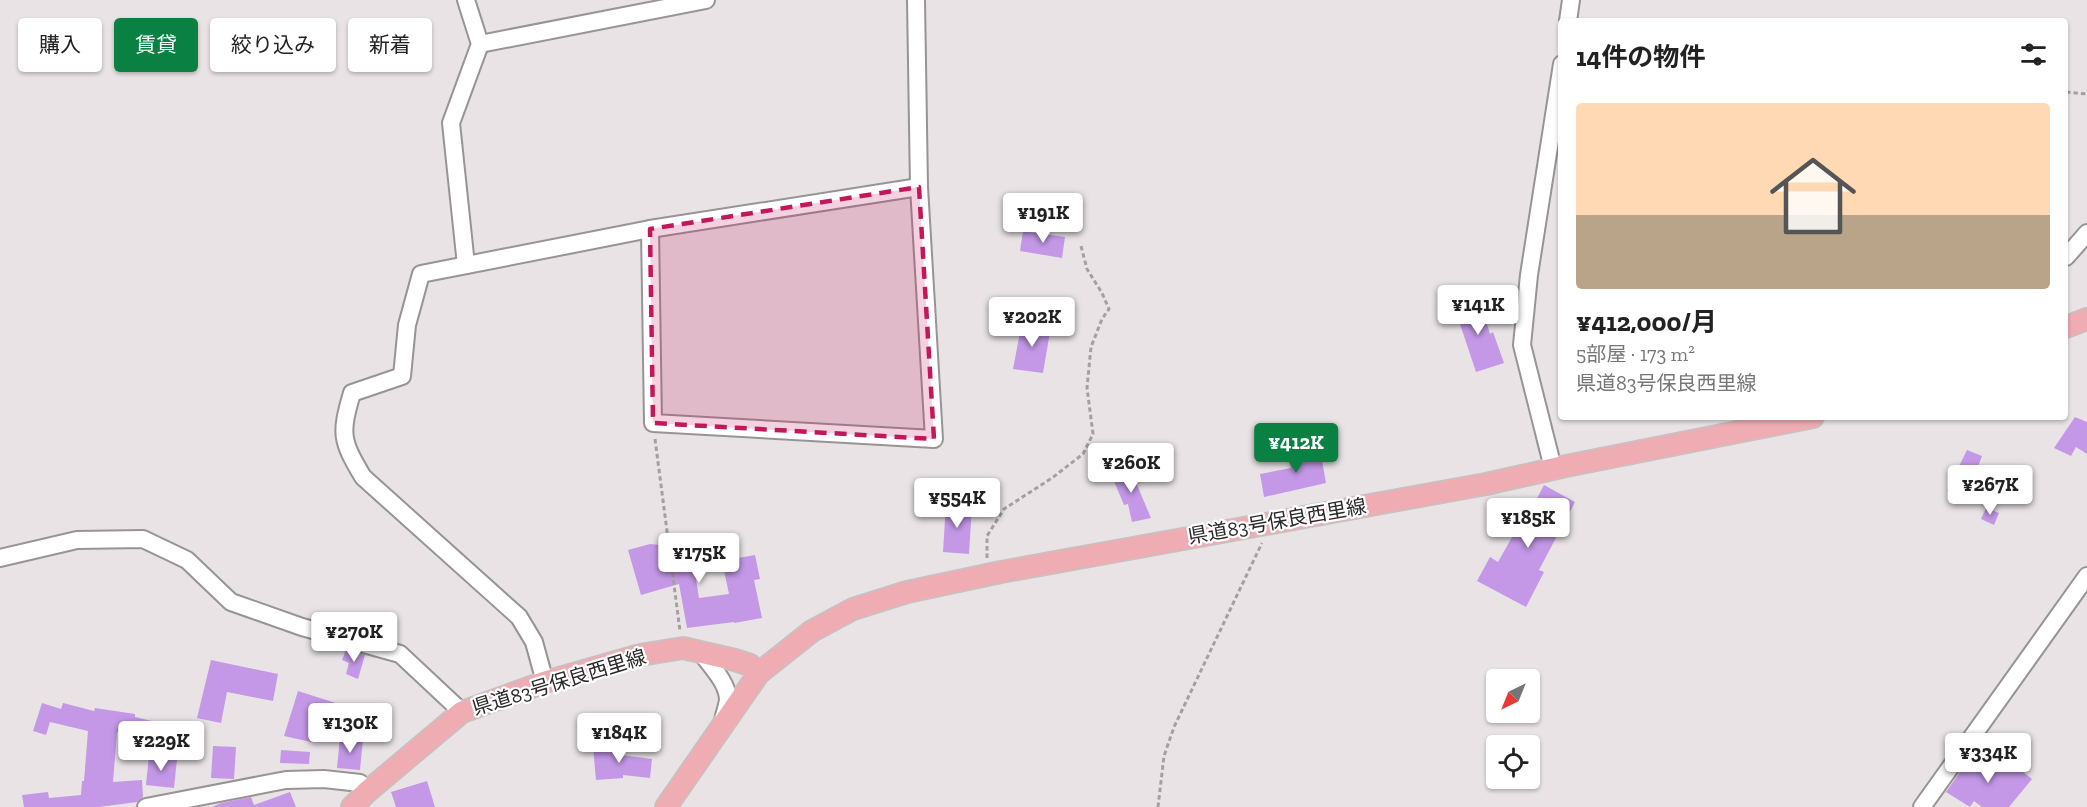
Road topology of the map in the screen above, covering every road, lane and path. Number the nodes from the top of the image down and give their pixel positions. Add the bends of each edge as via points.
1 (466, 0) edge
2 (706, 0) edge
3 (916, 0) edge
4 (1571, 0) edge
5 (1568, 18) edge
6 (480, 44) junction
7 (1558, 90) edge
8 (2068, 92) edge
9 (2087, 94) edge
10 (919, 187) junction
11 (650, 229) junction
12 (2087, 233) edge
13 (1081, 246) dead end
14 (2068, 255) edge
15 (466, 265) junction
16 (2087, 319) edge
17 (2068, 326) edge
18 (1798, 420) edge
19 (653, 423) junction
20 (1553, 468) junction
21 (1272, 522) junction
22 (0, 558) edge
23 (987, 575) junction
24 (2087, 576) edge
25 (692, 650) junction
26 (759, 673) junction
27 (545, 682) junction
28 (462, 712) junction
29 (722, 725) junction
30 (368, 791) junction
31 (146, 807) edge
32 (352, 807) edge
33 (666, 807) edge
34 (1158, 807) edge
35 (1922, 807) edge

1 - 6 street
2 - 6 street
3 - 10 street
4 - 5 street
6 - 15 street via 451,123
7 - 20 street via 1522,345
8 - 9 path
10 - 11 street
10 - 19 street via 934,439
11 - 15 street
11 - 19 street
12 - 14 street
13 - 23 path via 1087,269 1109,309 1091,347 1087,388 1093,434 1083,454 1004,509 987,536
15 - 27 street via 421,274 407,325 402,376 352,393 343,425 347,450 363,477 519,617 534,642
16 - 17 main road
18 - 20 main road, 県道83号保良西里線
19 - 25 path
20 - 21 main road, 県道83号保良西里線 via 1486,484
21 - 23 main road, 県道83号保良西里線
21 - 34 path via 1174,727 1164,756
22 - 28 street via 77,540 143,539 187,560 231,602 302,627 400,654
23 - 26 main road, 県道83号保良西里線 via 907,592 853,609 812,631
24 - 35 street
25 - 26 main road, 県道83号保良西里線 via 750,665
25 - 27 main road, 県道83号保良西里線 via 640,655
25 - 29 street via 723,681 728,699
26 - 29 main road, 県道83号保良西里線
27 - 28 main road, 県道83号保良西里線
28 - 30 main road, 県道83号保良西里線
29 - 33 main road, 県道83号保良西里線
30 - 31 street via 360,783 324,778 286,780
30 - 32 main road, 県道83号保良西里線

